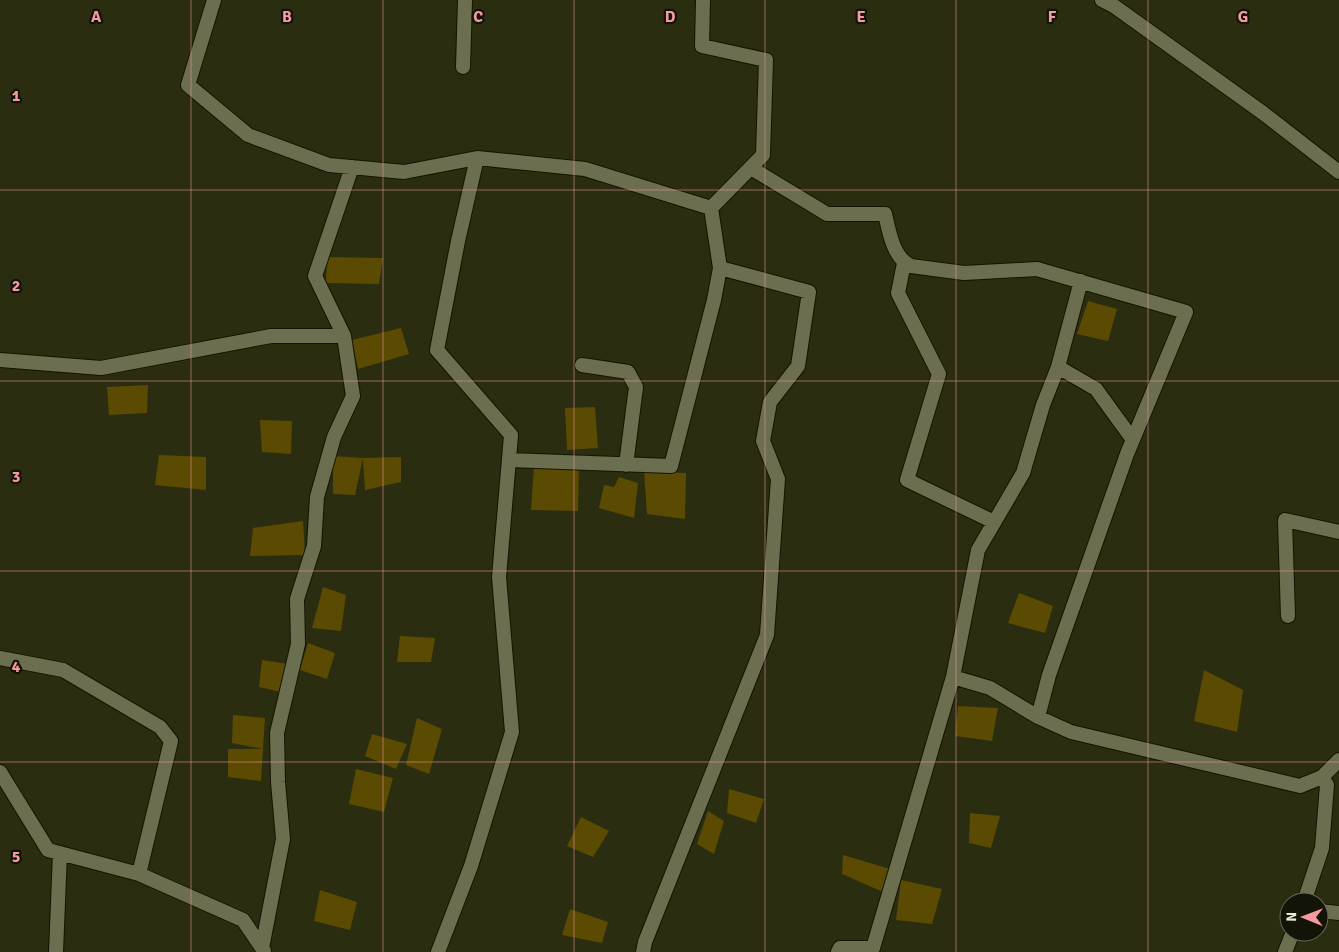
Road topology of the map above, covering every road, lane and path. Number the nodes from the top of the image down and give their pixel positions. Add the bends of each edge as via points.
1 (214, 0) edge
2 (466, 0) edge
3 (703, 0) edge
4 (1102, 0) edge
5 (463, 67) dead end
6 (477, 158) junction
7 (352, 167) junction
8 (751, 168) junction
9 (1339, 172) edge
10 (711, 208) junction
11 (904, 263) junction
12 (720, 268) junction
13 (1081, 281) junction
14 (344, 336) junction
15 (0, 360) edge
16 (582, 365) dead end
17 (1058, 367) junction
18 (1133, 440) junction
19 (509, 460) junction
20 (626, 465) junction
21 (994, 522) junction
22 (1339, 532) edge
23 (1288, 616) dead end
24 (0, 658) edge
25 (953, 678) junction
26 (1038, 717) junction
27 (1339, 760) edge
28 (0, 772) edge
29 (1322, 777) junction
30 (60, 853) junction
31 (138, 874) junction
32 (1307, 892) edge
33 (263, 950) edge
34 (56, 952) edge
35 (438, 952) edge
36 (643, 952) edge
37 (838, 952) edge

1 - 7 street via 188,85 248,135 329,165
2 - 5 street
3 - 8 street via 702,46 766,60 763,155
4 - 9 street via 1255,107
6 - 7 street via 404,172
6 - 10 street via 585,169
6 - 19 street via 437,350 511,435
7 - 14 street via 315,276
8 - 10 street
8 - 11 street via 827,214 885,214 892,242
10 - 12 street
11 - 13 street via 964,273 1037,268
11 - 21 street via 898,293 939,374 906,480
12 - 20 street via 671,466
12 - 36 street via 809,292 798,366 770,402 762,441 778,479 767,634
13 - 17 street
13 - 18 street via 1186,312
14 - 15 street via 271,336 101,368
14 - 33 street via 353,396 334,437 317,497 314,546 297,599 298,644 277,733 283,839
16 - 20 street via 628,372 636,387
17 - 18 street via 1096,389
17 - 21 street via 1023,474
18 - 26 street via 1049,675
19 - 20 street
19 - 35 street via 499,577 512,732 471,866
21 - 25 street via 978,550
22 - 23 street via 1285,520
24 - 31 street via 63,670 160,726 171,741
25 - 26 street via 990,688
25 - 37 street via 874,948 840,948
26 - 29 street via 1071,732 1300,786
27 - 29 street
28 - 30 street via 48,850
29 - 32 street via 1327,785 1322,848
30 - 31 street
30 - 34 street
31 - 33 street via 243,920

